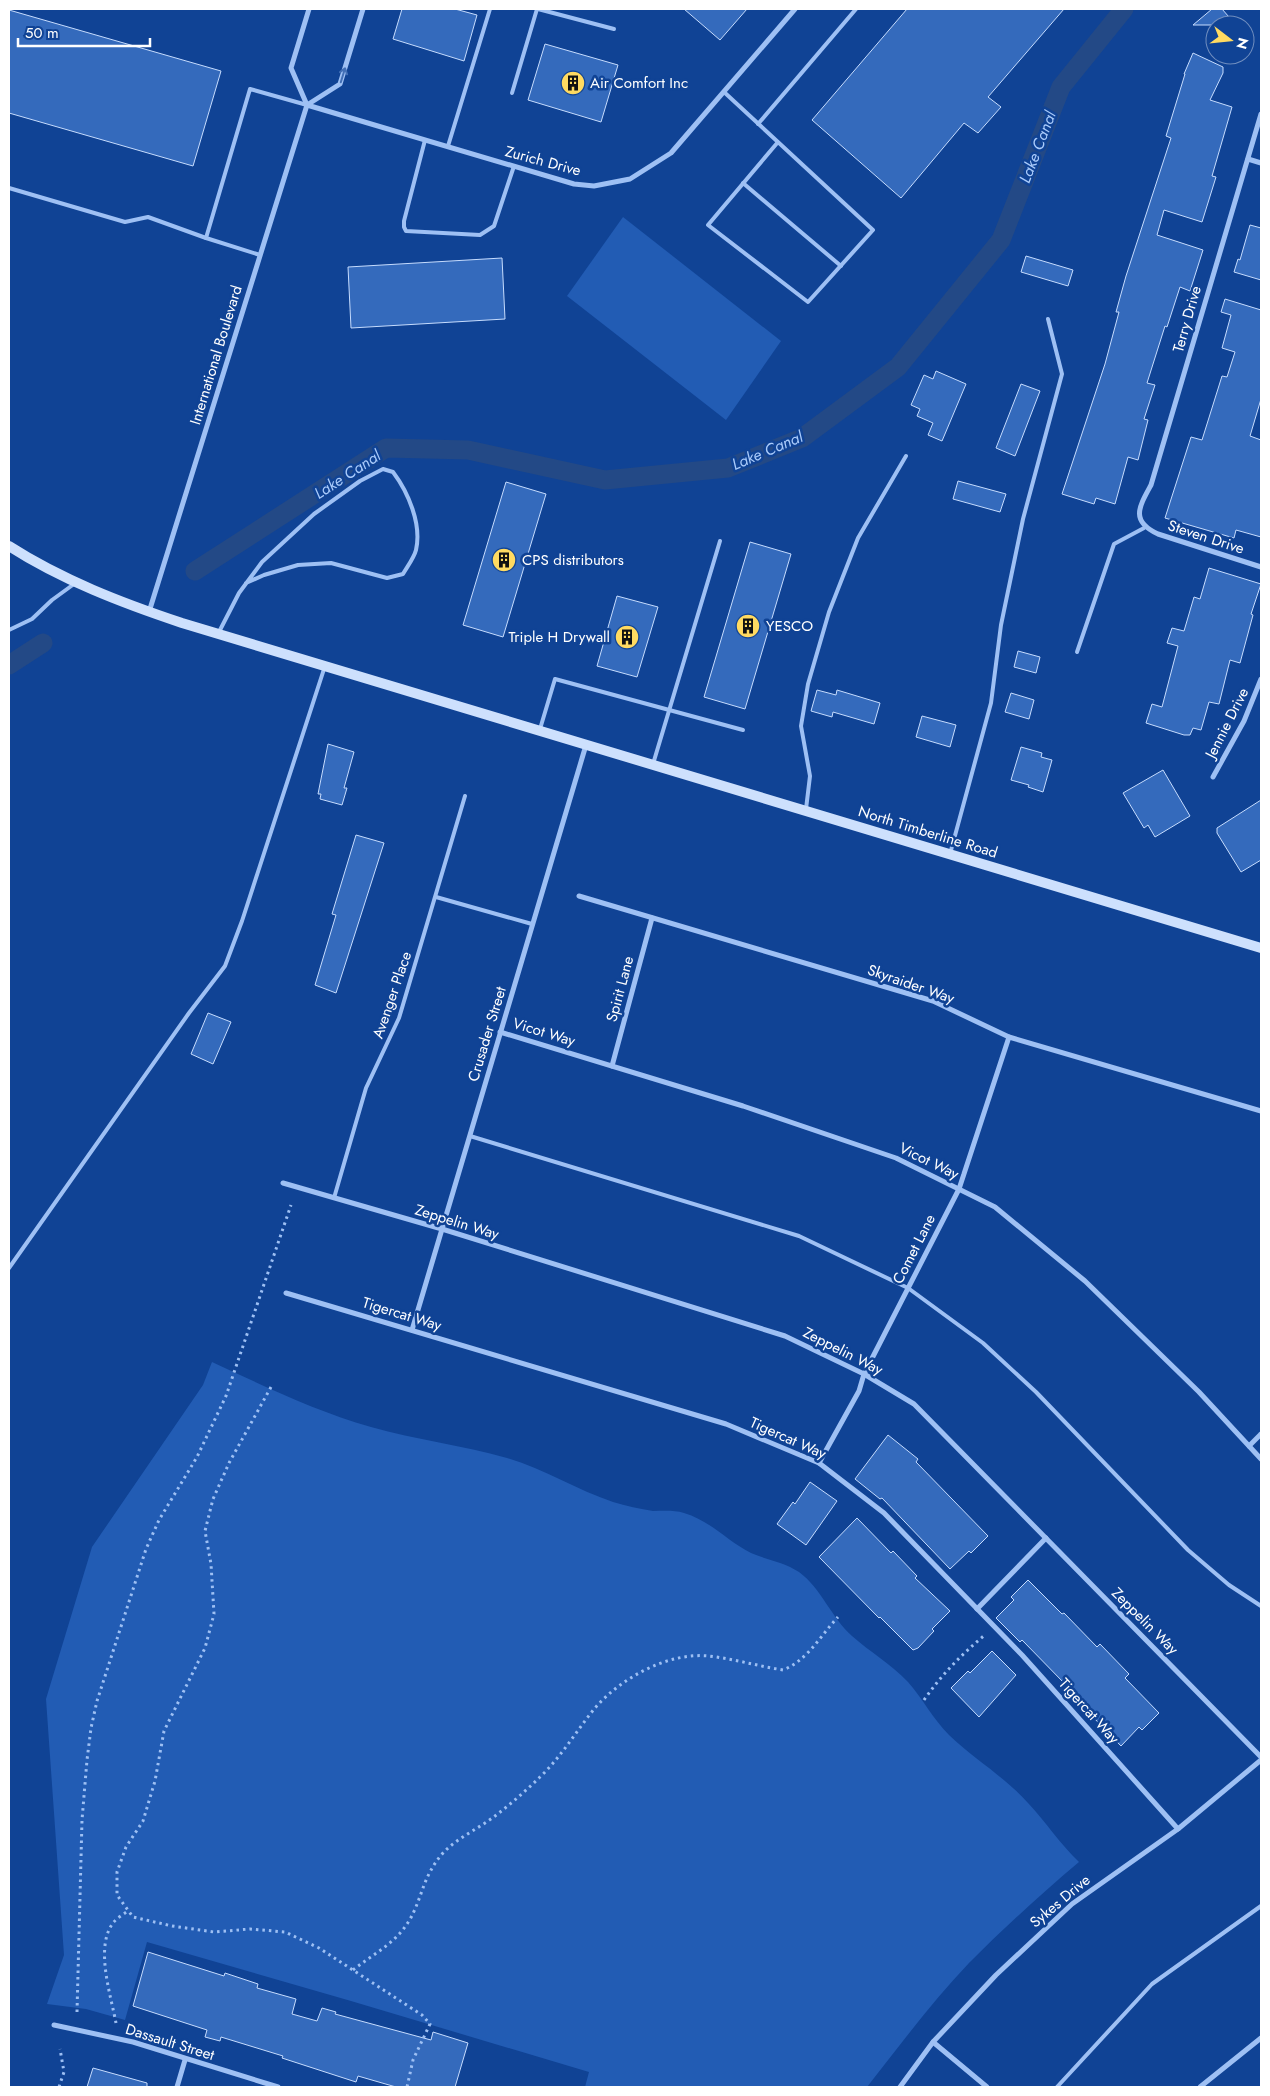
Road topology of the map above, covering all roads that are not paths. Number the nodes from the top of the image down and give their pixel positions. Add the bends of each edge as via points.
1 (309, 9) edge
2 (363, 9) edge
3 (490, 9) edge
4 (537, 9) edge
5 (796, 9) edge
6 (856, 9) edge
7 (614, 30) dead end
8 (724, 92) junction
9 (512, 93) dead end
10 (307, 105) junction
11 (1261, 114) edge
12 (758, 124) junction
13 (425, 140) junction
14 (778, 142) junction
15 (448, 146) junction
16 (1248, 159) junction
17 (1261, 163) edge
18 (514, 166) junction
19 (743, 183) junction
20 (9, 188) edge
21 (206, 238) junction
22 (260, 255) junction
23 (841, 266) junction
24 (1048, 319) dead end
25 (906, 456) dead end
26 (1144, 528) junction
27 (720, 541) dead end
28 (9, 546) edge
29 (1261, 567) edge
30 (76, 582) junction
31 (246, 583) junction
32 (149, 612) junction
33 (9, 630) edge
34 (218, 634) junction
35 (1077, 652) dead end
36 (325, 666) junction
37 (1261, 679) edge
38 (669, 710) junction
39 (743, 730) dead end
40 (539, 731) junction
41 (586, 745) junction
42 (652, 765) junction
43 (1213, 777) dead end
44 (466, 796) dead end
45 (806, 811) junction
46 (950, 855) junction
47 (436, 896) junction
48 (579, 896) dead end
49 (652, 918) junction
50 (532, 924) junction
51 (1261, 948) edge
52 (500, 1032) junction
53 (1008, 1037) junction
54 (612, 1066) junction
55 (1261, 1111) edge
56 (470, 1136) junction
57 (283, 1184) dead end
58 (959, 1189) junction
59 (334, 1198) junction
60 (442, 1230) junction
61 (9, 1268) edge
62 (908, 1288) junction
63 (286, 1293) dead end
64 (412, 1330) junction
65 (864, 1374) junction
66 (1261, 1434) edge
67 (1249, 1446) junction
68 (1261, 1459) edge
69 (819, 1463) junction
70 (1046, 1538) junction
71 (1261, 1606) edge
72 (977, 1609) junction
73 (1261, 1759) edge
74 (1178, 1829) junction
75 (1261, 1906) edge
76 (54, 2025) dead end
77 (1261, 2038) edge
78 (933, 2042) junction
79 (185, 2060) junction
80 (177, 2087) edge
81 (278, 2087) edge
82 (900, 2087) edge
83 (987, 2087) edge
84 (1057, 2087) edge
85 (1200, 2087) edge

1 - 10 street via 291,68
10 -> 2 street via 340,84
3 - 15 lane
4 - 7 lane
4 - 9 lane
5 - 8 street, Zurich Drive
6 - 12 lane
8 - 12 lane
8 - 18 street, Zurich Drive via 671,153 630,179 594,186 574,184
10 - 13 street, Zurich Drive
10 - 21 lane via 250,89
10 - 22 street, International Boulevard
11 - 16 street, Terry Drive
12 - 14 lane
13 - 15 street, Zurich Drive
13 - 18 lane via 404,220 406,231 480,235 487,232 494,226
14 - 19 lane
14 - 23 lane via 873,230
15 - 18 street, Zurich Drive
16 - 17 street
16 - 26 street, Terry Drive via 1152,485 1140,504 1139,516
19 - 23 lane
19 - 23 lane via 708,226 808,302
20 - 21 lane via 126,222 148,217
21 - 22 lane
22 - 32 street, International Boulevard
24 - 46 lane via 1062,374 1023,519 1001,625 991,703
25 - 45 lane via 851,554 829,612 808,684 802,726 810,776
26 - 29 street, Steven Drive
26 - 35 lane via 1114,544
27 - 38 lane
28 - 30 main road, North Timberline Road
30 - 32 main road, North Timberline Road
30 - 33 lane via 32,620
31 - 31 lane via 262,562 314,514 360,481 383,469 393,472 413,511 417,530 416,550 403,574 387,578 332,563 298,564
31 - 34 lane
32 - 34 main road, North Timberline Road
34 - 36 main road, North Timberline Road
36 - 40 main road, North Timberline Road
36 - 61 lane via 225,966
37 - 43 street, Jennie Drive via 1244,721
38 - 39 lane
38 - 40 lane via 555,679
38 - 42 lane
40 - 41 main road, North Timberline Road
41 - 42 main road, North Timberline Road
41 - 50 street, Crusader Street
42 - 45 main road, North Timberline Road
44 - 47 lane, Avenger Place
45 - 46 main road, North Timberline Road
46 - 51 main road, North Timberline Road
47 - 50 lane
47 - 59 lane, Avenger Place via 399,1018 366,1088
48 - 49 street, Skyraider Way
49 - 53 street, Skyraider Way via 933,1001
49 - 54 street, Spirit Lane
50 - 52 street, Crusader Street
52 - 54 street, Vicot Way
52 - 56 street, Crusader Street
53 - 55 street, Skyraider Way
53 - 58 street, Comet Lane
54 - 58 street, Vicot Way via 896,1158
56 - 60 street, Crusader Street
56 - 62 lane via 799,1236
57 - 59 street, Zeppelin Way
58 - 62 street, Comet Lane
58 - 67 street, Vicot Way via 995,1207 1085,1281 1199,1392
59 - 60 street, Zeppelin Way
60 - 64 street, Crusader Street
60 - 65 street, Zeppelin Way via 785,1336
62 - 65 street, Comet Lane
62 - 71 lane via 983,1343 1036,1392 1188,1550 1229,1585
63 - 64 street, Tigercat Way
64 - 69 street, Tigercat Way via 726,1424
65 - 69 street, Comet Lane via 859,1391
65 - 70 street, Zeppelin Way via 914,1404
66 - 67 street
67 - 68 street, Vicot Way
69 - 72 street, Tigercat Way via 884,1513
70 - 72 street
70 - 73 street, Zeppelin Way
72 - 74 street, Tigercat Way
73 - 74 street, Sykes Drive
74 - 78 street, Sykes Drive via 1072,1904 996,1975
75 - 84 lane via 1152,1984
76 - 79 street, Dassault Street via 133,2042
77 - 85 street
78 - 82 street, Sykes Drive
78 - 83 street
79 - 80 street
79 - 81 street, Dassault Street

